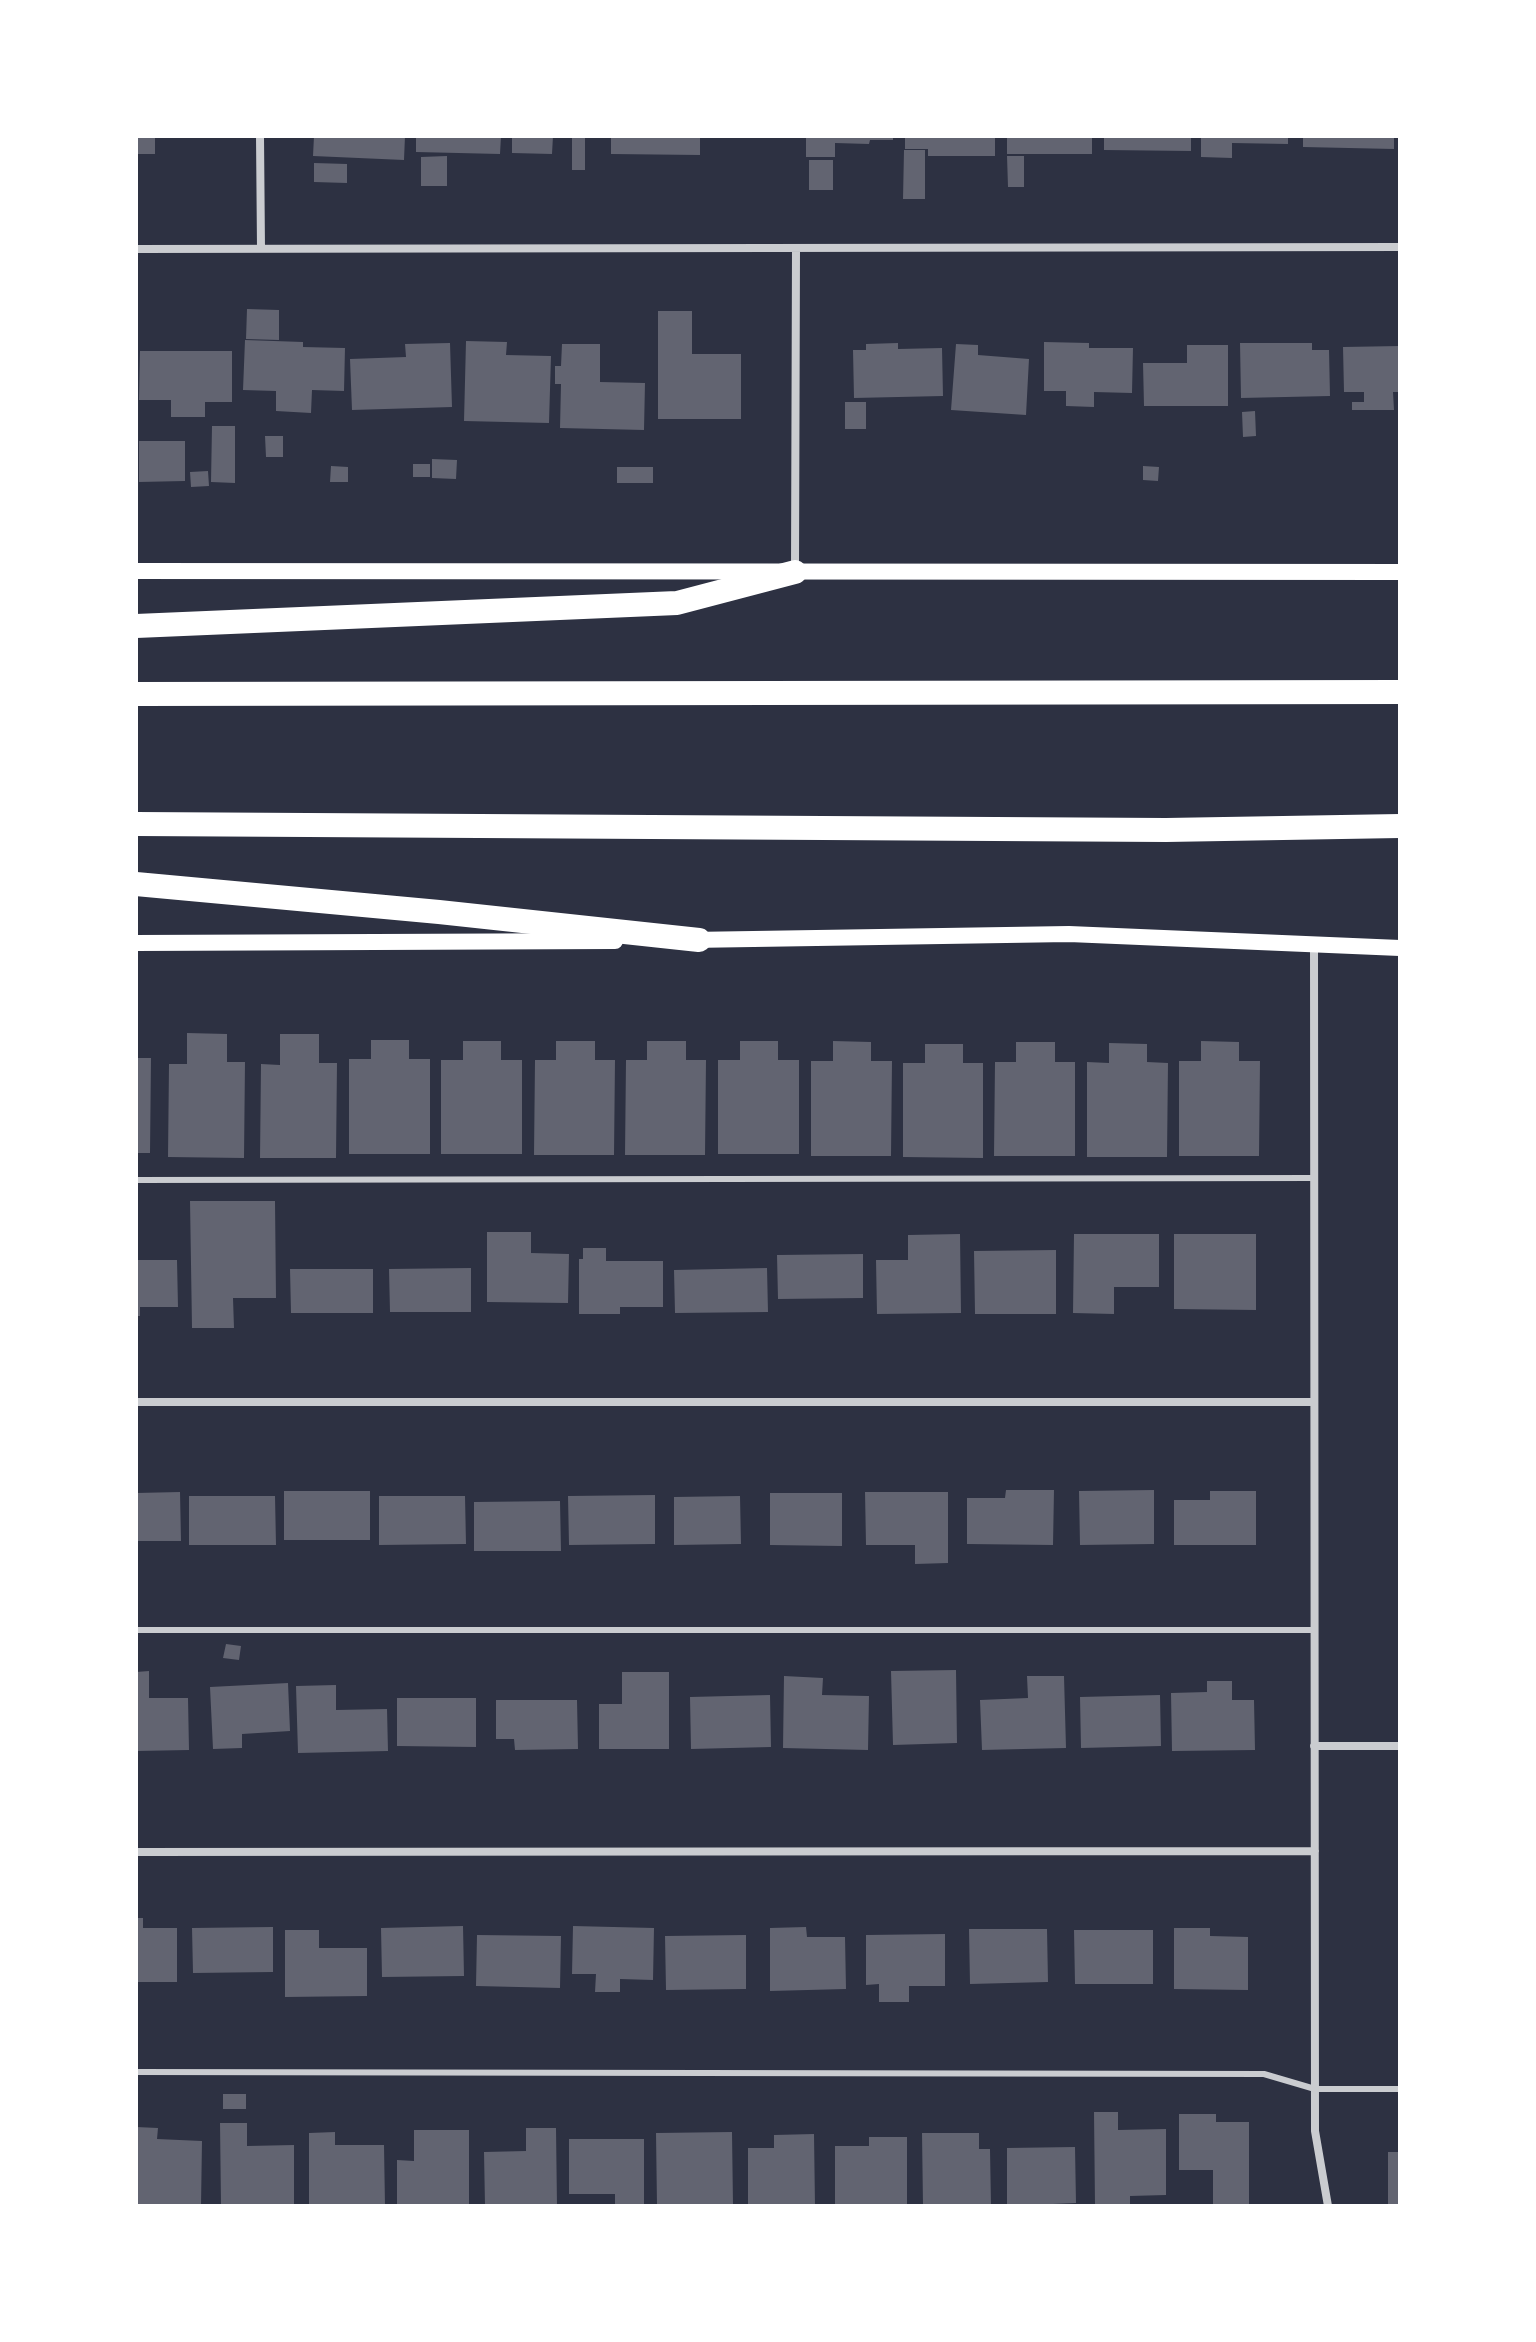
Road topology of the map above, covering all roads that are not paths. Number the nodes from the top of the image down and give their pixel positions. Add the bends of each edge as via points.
1 (260, 136) edge
2 (1400, 247) edge
3 (136, 249) edge
4 (261, 249) junction
5 (796, 249) junction
6 (136, 571) edge
7 (795, 572) junction
8 (1400, 572) edge
9 (136, 626) edge
10 (1400, 692) edge
11 (136, 694) edge
12 (136, 824) edge
13 (1400, 826) edge
14 (136, 884) edge
15 (699, 940) junction
16 (136, 943) edge
17 (1314, 944) junction
18 (1400, 948) edge
19 (1313, 1178) junction
20 (136, 1180) edge
21 (136, 1402) edge
22 (1313, 1402) junction
23 (136, 1630) edge
24 (1313, 1630) junction
25 (1314, 1746) junction
26 (1400, 1746) edge
27 (1315, 1851) junction
28 (136, 1852) edge
29 (136, 2072) edge
30 (1315, 2089) junction
31 (1400, 2089) edge
32 (1328, 2206) edge

1 - 4 street
2 - 5 street
3 - 4 street
4 - 5 street
5 - 7 street
6 - 7 main road
7 - 8 main road
7 - 9 highway via 677,603
10 - 11 highway
12 - 13 highway via 1166,830
14 - 15 highway
15 - 16 main road
15 - 17 main road via 1069,934
17 - 18 main road
17 - 19 street
19 - 20 lane
19 - 22 street
21 - 22 street
22 - 24 street
23 - 24 lane
24 - 25 street
25 - 26 street
25 - 27 street
27 - 28 street
27 - 30 street
29 - 30 lane via 1264,2074
30 - 31 lane
30 - 32 street via 1315,2131

